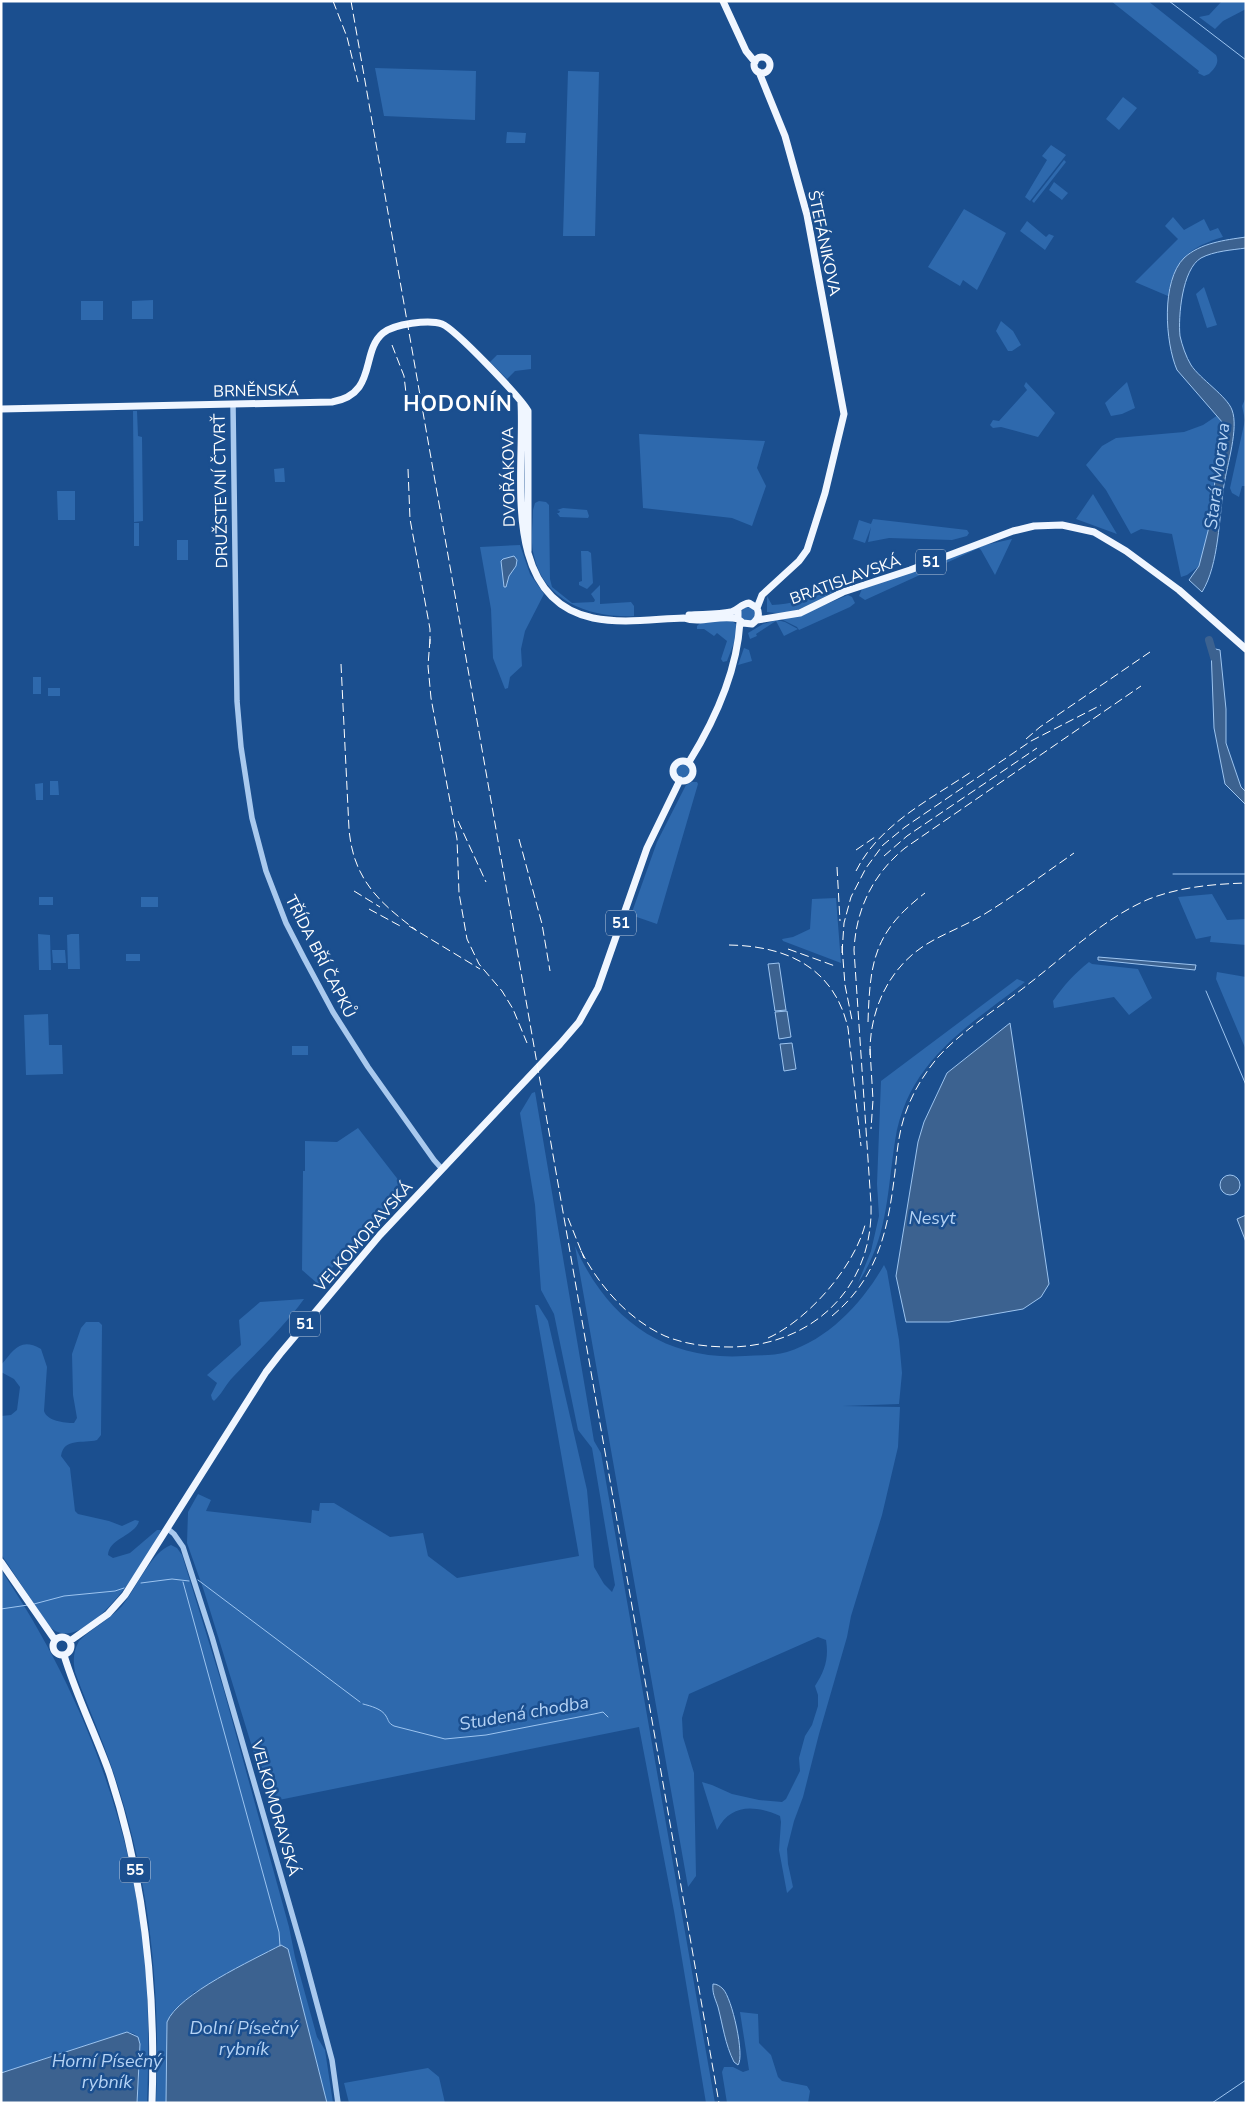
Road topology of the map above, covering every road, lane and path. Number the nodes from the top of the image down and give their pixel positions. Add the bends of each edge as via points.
1 (723, 1) edge
2 (757, 60) junction
3 (761, 72) junction
4 (521, 403) joint
5 (233, 404) junction
6 (1, 409) edge
7 (235, 578) joint
8 (777, 580) junction
9 (749, 603) junction
10 (738, 609) junction
11 (757, 610) junction
12 (775, 616) junction
13 (684, 618) junction
14 (739, 620) junction
15 (757, 620) junction
16 (749, 624) junction
17 (1246, 649) edge
18 (736, 652) junction
19 (689, 762) junction
20 (680, 780) junction
21 (442, 1169) junction
22 (168, 1529) junction
23 (1, 1562) edge
24 (55, 1640) junction
25 (70, 1641) junction
26 (64, 1655) junction
27 (152, 2103) edge
28 (338, 2103) edge

1 - 2 main road via 746,51
2 - 3 main road via 754,67
2 - 3 main road via 764,58 769,61 769,67
3 - 8 main road, ŠTEFÁNIKOVA via 762,83 785,136 806,215 844,414 807,550
4 - 5 main road, BRNĚNSKÁ via 446,326 434,322 396,326 380,335 362,382 346,398 325,403
4 - 13 main road, DVOŘÁKOVA via 523,537 534,572 546,590 579,614 611,620
5 - 6 main road, BRNĚNSKÁ
5 - 7 street, DRUŽSTEVNÍ ČTVRŤ
7 - 21 street, TŘÍDA BŘÍ ČAPKŮ via 240,747 252,818 266,871 286,924 333,1012 389,1098
8 - 9 main road via 762,589
8 - 11 main road via 760,598
9 - 10 main road
9 - 11 main road, 51
10 - 13 main road, DVOŘÁKOVA
10 - 14 main road, 51
11 - 12 main road, BRATISLAVSKÁ / 51
11 - 15 main road
12 - 15 main road, BRATISLAVSKÁ / 51
12 - 17 main road, BRATISLAVSKÁ / 51 via 800,613 843,592 980,542 1034,526 1070,526 1101,535 1132,555 1186,595
13 - 14 main road, DVOŘÁKOVA via 730,617
14 - 16 main road
14 - 18 main road, 51
15 - 16 main road, 51
16 - 18 main road, 51
18 - 19 main road, 51 via 715,716
19 - 20 main road, 51 via 694,769 692,775 686,781
19 - 20 main road, 51 via 681,761 673,767
20 - 21 main road, VELKOMORAVSKÁ / 51 via 647,848 598,988 578,1022
21 - 22 main road, VELKOMORAVSKÁ / 51 via 380,1235 272,1363
22 - 25 main road, VELKOMORAVSKÁ / 51 via 125,1595 105,1616
22 - 28 street, VELKOMORAVSKÁ via 183,1547 212,1637 321,2018 332,2060
23 - 24 main road, 55
24 - 25 main road via 62,1636
24 - 26 main road, 55 via 54,1650
25 - 26 main road via 71,1650
26 - 27 main road, 55 via 109,1772 134,1862 144,1916 152,1998

